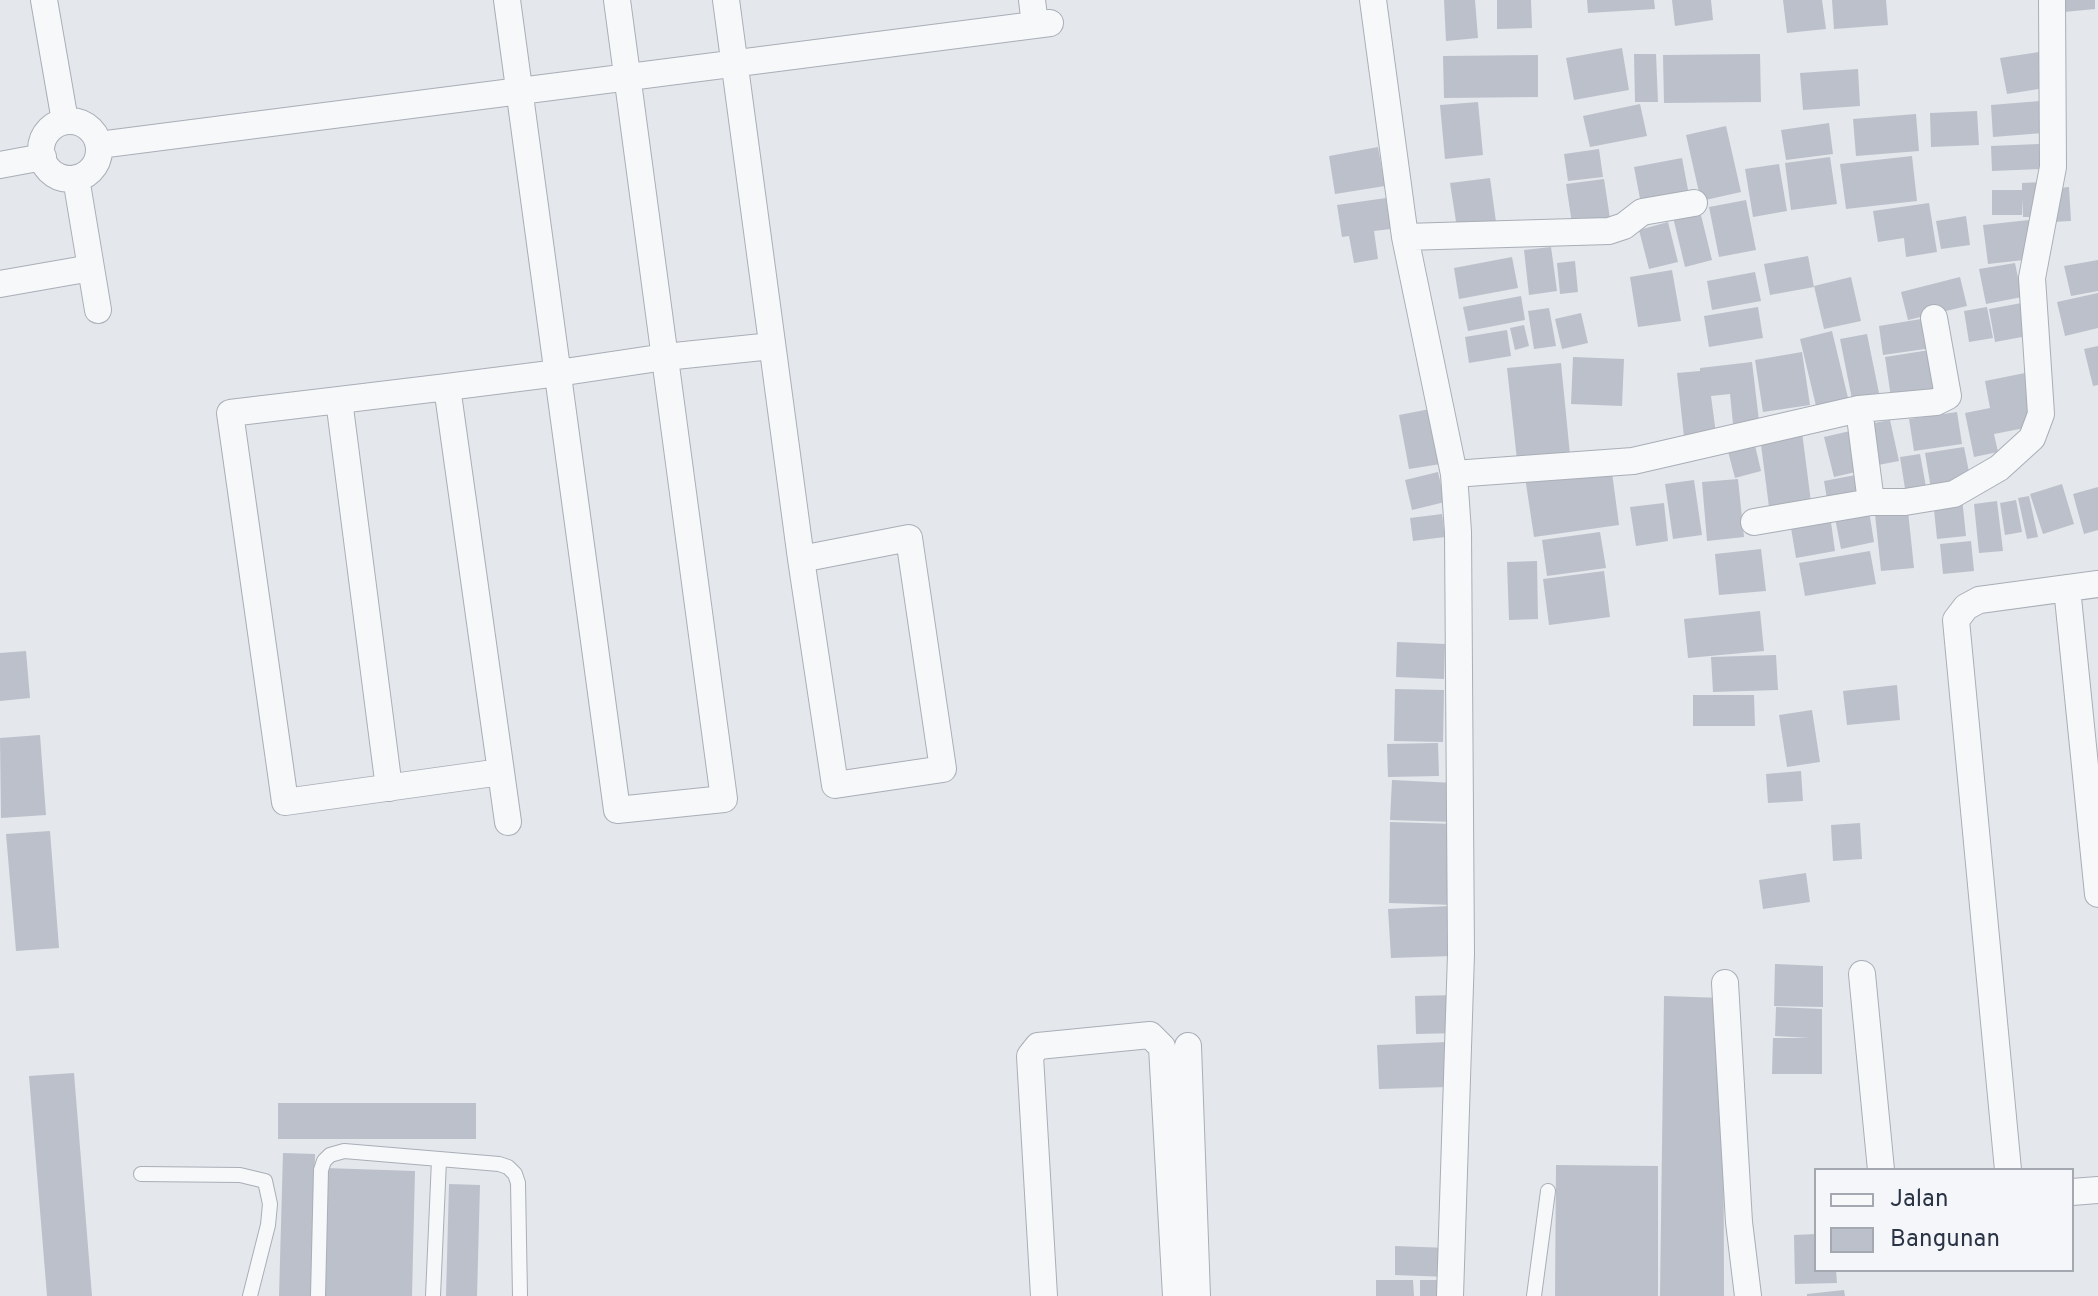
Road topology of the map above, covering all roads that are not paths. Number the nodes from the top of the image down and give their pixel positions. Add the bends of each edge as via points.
1 (44, 0) edge
2 (507, 0) edge
3 (617, 0) edge
4 (726, 0) edge
5 (1373, 0) edge
6 (2052, 0) edge
7 (1039, 16) edge
8 (735, 64) junction
9 (627, 77) junction
10 (519, 91) junction
11 (65, 121) junction
12 (99, 145) junction
13 (43, 157) junction
14 (0, 165) edge
15 (76, 178) junction
16 (1694, 203) dead end
17 (1405, 237) junction
18 (91, 268) junction
19 (0, 284) edge
20 (98, 310) dead end
21 (1934, 318) dead end
22 (772, 346) junction
23 (665, 357) junction
24 (558, 373) junction
25 (447, 387) junction
26 (339, 400) junction
27 (1859, 409) junction
28 (1454, 474) junction
29 (1871, 502) junction
30 (1754, 522) dead end
31 (801, 559) junction
32 (2098, 584) edge
33 (2067, 588) junction
34 (501, 772) junction
35 (389, 788) junction
36 (508, 822) dead end
37 (2098, 894) edge
38 (1862, 974) dead end
39 (1725, 983) dead end
40 (1188, 1046) dead end
41 (439, 1160) junction
42 (1881, 1168) edge
43 (2008, 1168) edge
44 (141, 1174) dead end
45 (2098, 1190) edge
46 (1548, 1191) dead end
47 (2074, 1192) edge
48 (250, 1296) edge
49 (318, 1296) edge
50 (433, 1296) edge
51 (520, 1296) edge
52 (1044, 1296) edge
53 (1176, 1296) edge
54 (1197, 1296) edge
55 (1450, 1296) edge
56 (1534, 1296) edge
57 (1748, 1296) edge

1 - 11 street
2 - 10 street
3 - 9 street
4 - 8 street
5 - 17 street
6 - 29 street via 2053,167 2032,278 2038,426 1999,468 1954,494
7 - 8 street
8 - 9 street
8 - 22 street
9 - 10 street
9 - 23 street
10 - 12 street
10 - 24 street
11 - 12 street via 91,129
11 - 13 street via 44,138
12 - 15 street via 98,161
13 - 14 street
13 - 15 street via 59,177
15 - 18 street
16 - 17 street via 1642,212 1609,231
17 - 28 street
18 - 19 street
18 - 20 street
21 - 27 street via 1948,396 1936,402
22 - 23 street
22 - 31 street
23 - 24 street
23 - 24 street via 724,799 617,810
24 - 25 street
25 - 26 street
25 - 34 street
26 - 35 street
26 - 35 street via 230,413 285,802
27 - 28 street via 1633,461
27 - 29 street
28 - 55 street via 1461,954
29 - 30 street
31 - 31 street via 835,785 943,769 909,538
32 - 33 street
33 - 37 street
33 - 43 street via 1979,600 1956,620
34 - 35 street
34 - 36 street
38 - 42 street
39 - 57 street
40 - 54 street
41 - 49 lane via 344,1151 326,1158 321,1170
41 - 50 lane
41 - 51 lane via 499,1164 515,1174
44 - 48 lane via 240,1175 265,1181 268,1225
45 - 47 street
46 - 56 lane
52 - 53 street via 1030,1056 1038,1046 1150,1035 1162,1047

